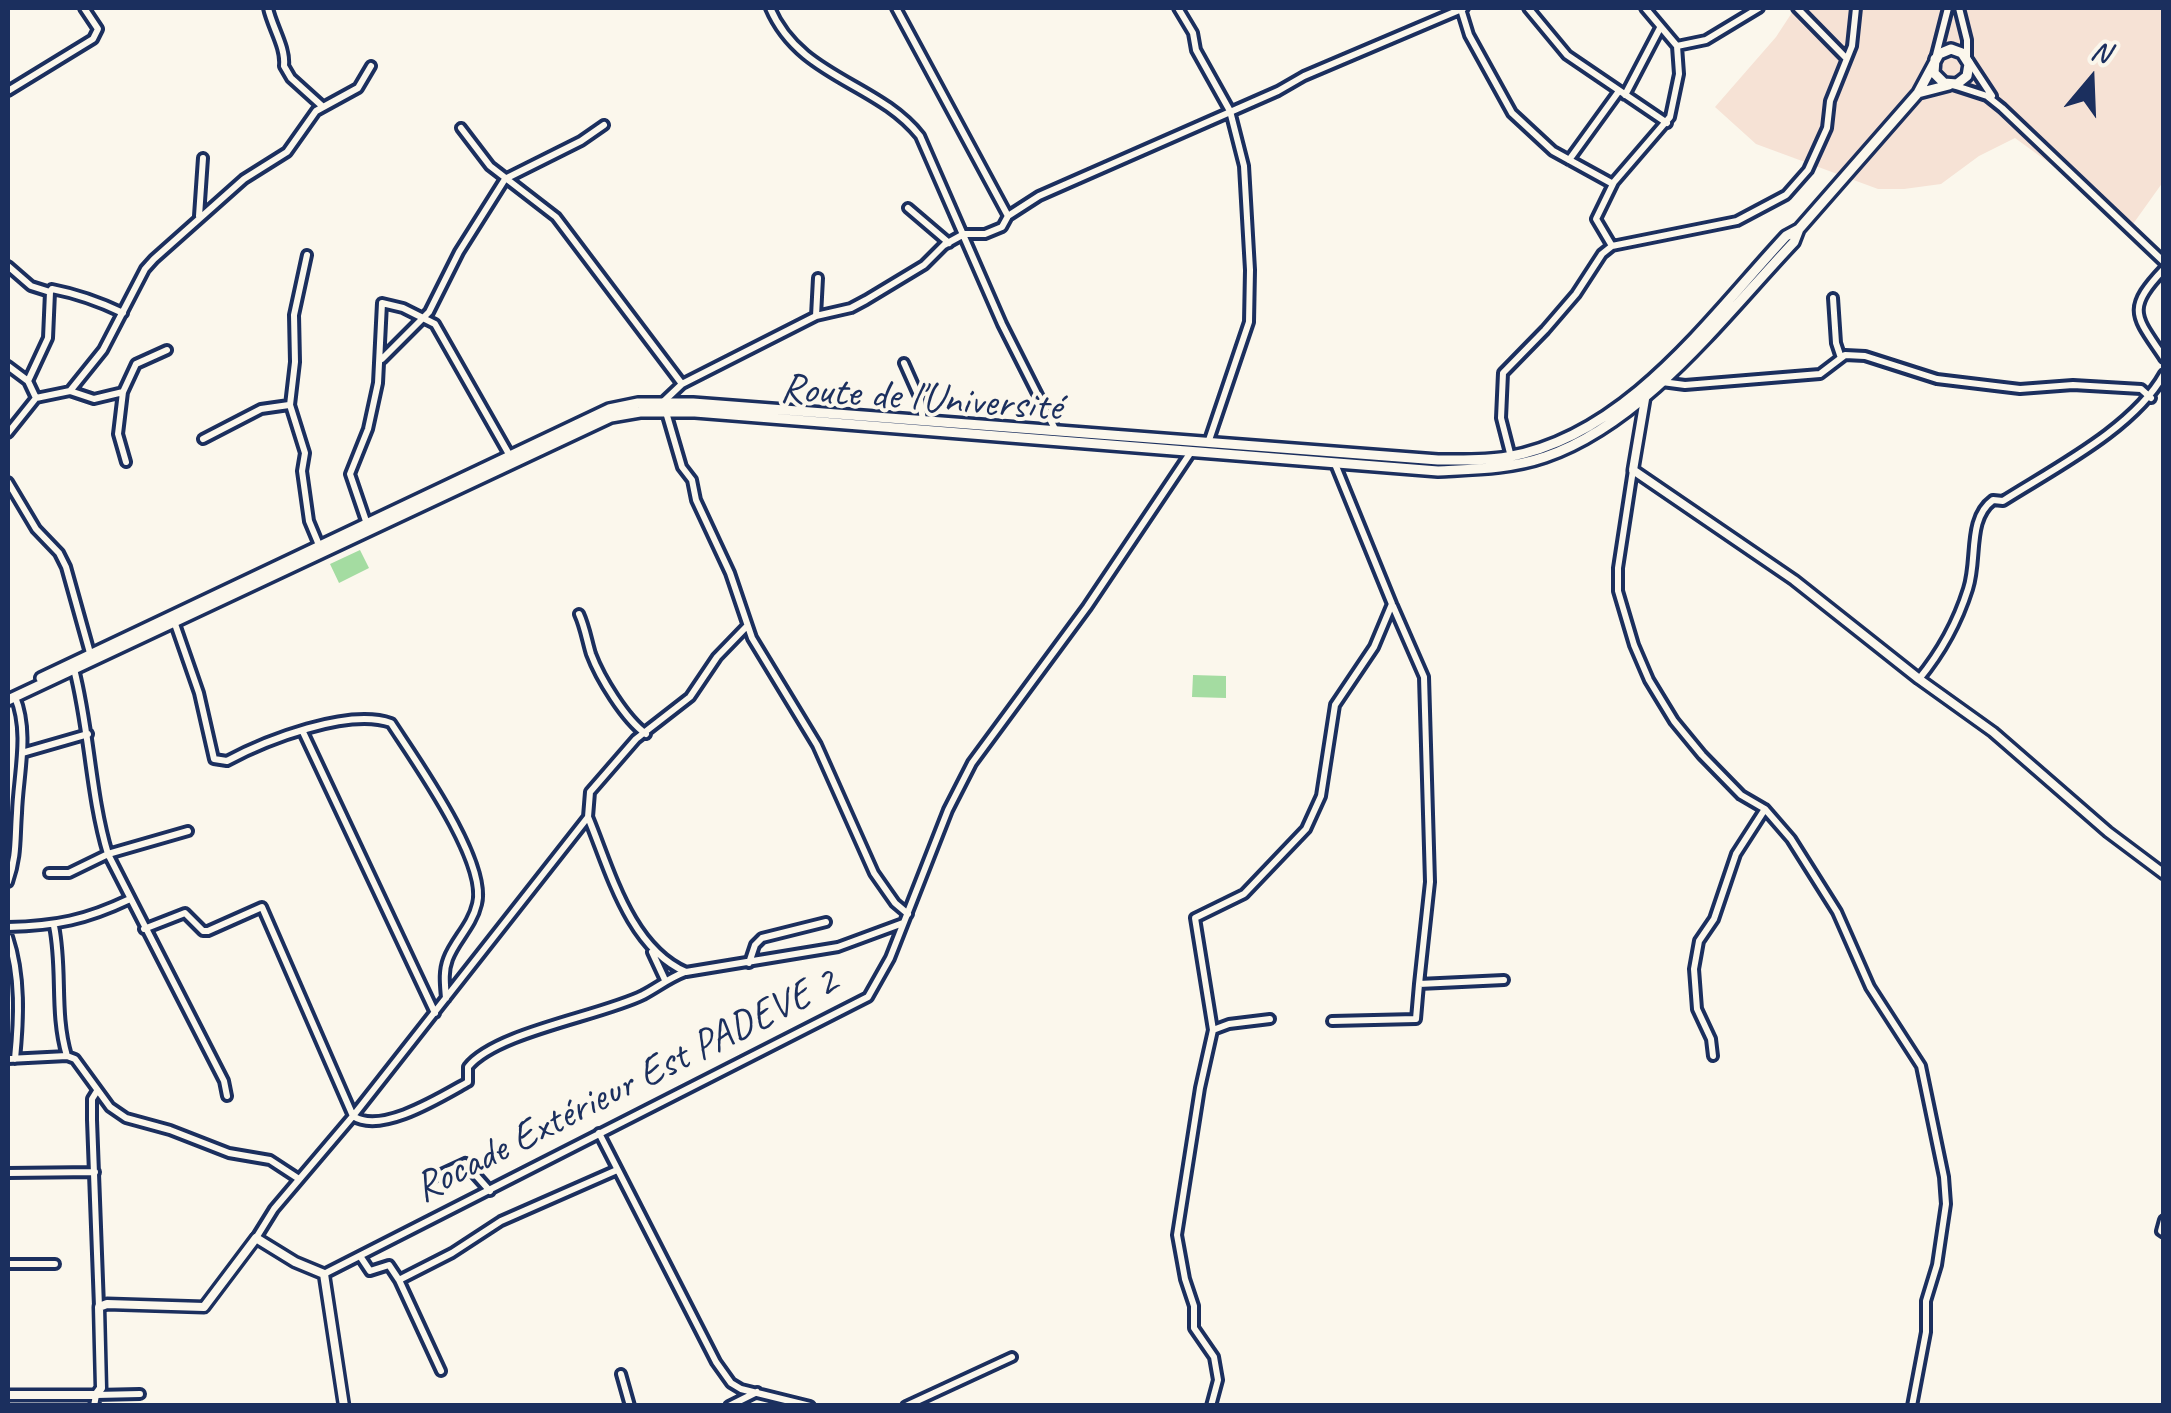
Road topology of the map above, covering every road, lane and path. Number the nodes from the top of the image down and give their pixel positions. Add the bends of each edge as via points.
1 (84, 8) edge
2 (268, 8) edge
3 (770, 8) edge
4 (896, 8) edge
5 (1178, 8) edge
6 (1462, 8) edge
7 (1528, 8) edge
8 (1645, 8) edge
9 (1760, 8) edge
10 (1797, 8) edge
11 (1856, 8) edge
12 (1948, 8) edge
13 (1959, 8) edge
14 (1660, 28) junction
15 (1677, 46) junction
16 (1967, 58) junction
17 (1847, 59) junction
18 (1935, 59) junction
19 (371, 66) dead end
20 (1951, 85) junction
21 (8, 91) edge
22 (1622, 93) junction
23 (1918, 93) junction
24 (322, 106) junction
25 (2002, 108) junction
26 (1230, 111) junction
27 (1667, 123) junction
28 (604, 125) dead end
29 (461, 128) dead end
30 (204, 158) dead end
31 (1569, 160) junction
32 (505, 180) junction
33 (1613, 184) junction
34 (908, 208) dead end
35 (1008, 216) junction
36 (199, 217) junction
37 (1798, 230) junction
38 (964, 234) junction
39 (950, 243) junction
40 (1612, 246) junction
41 (307, 255) dead end
42 (8, 266) edge
43 (2164, 266) edge
44 (818, 278) dead end
45 (50, 292) junction
46 (1832, 298) dead end
47 (124, 313) junction
48 (816, 316) junction
49 (424, 317) junction
50 (167, 350) dead end
51 (1841, 358) junction
52 (2164, 358) edge
53 (381, 360) junction
54 (904, 363) dead end
55 (8, 366) edge
56 (2164, 374) edge
57 (28, 382) junction
58 (1662, 382) junction
59 (682, 384) junction
60 (70, 391) junction
61 (122, 392) junction
62 (36, 398) junction
63 (2150, 398) junction
64 (1645, 399) junction
65 (290, 405) junction
66 (664, 407) junction
67 (738, 412) junction
68 (923, 421) junction
69 (1057, 432) junction
70 (8, 433) edge
71 (203, 439) dead end
72 (1208, 444) junction
73 (1191, 451) junction
74 (510, 456) junction
75 (1511, 457) junction
76 (126, 462) dead end
77 (1335, 462) junction
78 (1633, 470) junction
79 (8, 482) edge
80 (367, 524) junction
81 (319, 545) junction
82 (1392, 604) junction
83 (580, 614) dead end
84 (175, 624) junction
85 (747, 626) junction
86 (90, 654) junction
87 (74, 669) junction
88 (1919, 679) junction
89 (10, 697) edge
90 (303, 732) junction
91 (88, 734) junction
92 (646, 734) junction
93 (22, 753) junction
94 (1765, 809) junction
95 (588, 817) junction
96 (188, 831) dead end
97 (108, 854) junction
98 (49, 873) dead end
99 (2164, 874) edge
100 (8, 882) edge
101 (130, 899) junction
102 (907, 918) junction
103 (826, 922) dead end
104 (54, 926) junction
105 (8, 927) edge
106 (144, 929) junction
107 (8, 938) edge
108 (650, 946) junction
109 (748, 963) junction
110 (686, 972) junction
111 (664, 980) junction
112 (1504, 980) dead end
113 (1420, 984) junction
114 (446, 1000) junction
115 (435, 1013) junction
116 (1270, 1019) dead end
117 (1332, 1021) dead end
118 (1213, 1030) junction
119 (67, 1056) junction
120 (1713, 1056) dead end
121 (11, 1059) edge
122 (97, 1091) junction
123 (227, 1096) dead end
124 (353, 1116) junction
125 (600, 1132) junction
126 (617, 1170) junction
127 (95, 1172) junction
128 (8, 1173) edge
129 (299, 1179) junction
130 (428, 1180) dead end
131 (490, 1191) junction
132 (2164, 1220) edge
133 (2164, 1233) edge
134 (256, 1238) junction
135 (360, 1256) junction
136 (8, 1264) edge
137 (55, 1264) dead end
138 (324, 1274) junction
139 (399, 1280) junction
140 (99, 1307) junction
141 (1012, 1357) dead end
142 (441, 1371) dead end
143 (620, 1374) dead end
144 (758, 1392) junction
145 (140, 1394) dead end
146 (96, 1395) junction
147 (8, 1396) edge
148 (94, 1406) edge
149 (344, 1406) edge
150 (630, 1406) edge
151 (728, 1406) edge
152 (810, 1406) edge
153 (906, 1406) edge
154 (1211, 1406) edge
155 (1912, 1406) edge

1 - 21 street via 98,29 92,39
2 - 24 street via 284,66
3 - 38 street via 794,44 835,78 903,115 934,162
4 - 35 street
5 - 26 street
6 - 26 street
6 - 31 street via 1469,35 1512,113
7 - 22 street via 1568,55
8 - 14 street
9 - 15 street via 1706,40
10 - 17 street
11 - 17 street
12 - 18 street
13 - 16 street
14 - 15 street
14 - 22 street
15 - 27 street via 1676,100
16 - 18 main road via 1950,49
16 - 20 main road via 1966,76
16 - 25 street
17 - 40 street via 1821,142 1786,195 1737,221
18 - 20 main road via 1938,79
18 - 23 main road, Route de l'Université
19 - 24 street via 358,88
20 - 23 main road
20 - 25 street via 1988,96
22 - 27 street
22 - 31 street
23 - 37 main road, Route de l'Université
24 - 36 street via 287,152
25 - 43 street
26 - 35 street
26 - 72 street via 1244,166 1251,300
27 - 33 street
28 - 32 street
29 - 32 street
30 - 36 street
31 - 33 street
32 - 49 street
32 - 59 street via 556,217
33 - 40 street via 1596,219
34 - 39 street
35 - 38 street via 985,234
36 - 47 street via 145,269
37 - 58 main road, Route de l'Université via 1794,242
37 - 75 main road, Route de l'Université via 1642,391 1584,430
38 - 39 street
38 - 69 street
39 - 48 street via 866,300
40 - 75 street via 1502,374 1501,418
41 - 65 street via 294,315
42 - 45 street
43 - 52 street via 2136,305 2137,318
44 - 48 street
45 - 47 street via 88,297
45 - 57 street via 48,338
46 - 51 street
47 - 60 street
48 - 59 street
49 - 53 street
49 - 53 street via 382,303
49 - 74 street via 435,324
50 - 61 street via 136,364
51 - 58 street via 1820,374
51 - 63 street via 1865,356 1937,379 2020,389 2140,389
53 - 80 street via 371,419 350,474
54 - 68 street
55 - 57 street
56 - 63 street
57 - 62 street
58 - 64 main road, Route de l'Université
59 - 66 street
60 - 61 street via 94,398
60 - 62 street
61 - 76 street via 118,434
62 - 70 street
63 - 88 street via 2078,454 2004,501 1981,508 1970,584 1953,632
64 - 77 main road, Route de l'Université via 1588,438 1513,466 1438,471
64 - 78 street
65 - 71 street via 261,408
65 - 81 street
66 - 67 main road, Route de l'Université
66 - 74 main road, Route de l'Université via 608,409
66 - 84 main road, Route de l'Université via 612,417
66 - 85 street
67 - 68 main road, Route de l'Université
67 - 73 main road, Route de l'Université
68 - 69 main road, Route de l'Université
69 - 72 main road, Route de l'Université
72 - 75 main road, Route de l'Université via 1438,460
73 - 77 main road, Route de l'Université
73 - 102 street, Rocade Extérieur Est PADEVE 2 via 972,762
74 - 80 main road, Route de l'Université
77 - 82 street
78 - 88 street via 1794,580
78 - 94 street via 1618,591 1634,645 1674,721 1741,795
79 - 86 street via 66,567
80 - 81 main road, Route de l'Université
81 - 86 main road, Route de l'Université
82 - 113 street via 1424,677 1430,882
82 - 118 street via 1374,647 1335,706 1321,796 1306,829 1244,894 1195,918
83 - 92 street via 593,660 633,725
84 - 87 main road, Route de l'Université
84 - 90 street via 214,759 227,761
85 - 92 street via 690,697
85 - 102 street via 817,745 874,872
86 - 89 main road, Route de l'Université
87 - 89 main road, Route de l'Université
87 - 91 street
88 - 99 street
89 - 93 street via 20,715
90 - 114 street via 366,716 391,722 452,820 479,890 472,919 448,956
90 - 115 street
91 - 93 street
91 - 97 street
92 - 95 street via 590,792
93 - 100 street
94 - 120 street via 1736,854 1699,942 1698,1009
94 - 155 street via 1825,889 1870,987 1921,1066 1946,1204
95 - 108 street
95 - 114 street
96 - 97 street
97 - 98 street via 69,873
97 - 101 street
101 - 104 street
101 - 106 street
102 - 109 street via 838,948
102 - 125 street, Rocade Extérieur Est PADEVE 2 via 868,997
103 - 109 street via 762,938
104 - 105 street
104 - 119 street
106 - 123 street
106 - 124 street via 185,913 208,931 262,907
107 - 121 street via 17,983
108 - 110 street
108 - 111 street
109 - 110 street
110 - 111 street
111 - 124 street via 644,994 489,1051 468,1067 468,1082 427,1104 369,1122
112 - 113 street
113 - 117 street via 1416,1020
114 - 115 street
115 - 124 street
116 - 118 street
118 - 154 street via 1177,1234 1194,1328 1214,1356 1218,1380
119 - 121 street
119 - 122 street
122 - 127 street
122 - 129 street via 126,1118 270,1160
124 - 129 street
125 - 126 street
125 - 131 street, Rocade Extérieur Est PADEVE 2
126 - 139 street via 501,1220
126 - 144 street via 716,1362 731,1382
127 - 128 street
127 - 140 street
129 - 134 street
130 - 131 street via 465,1163
131 - 135 street, Rocade Extérieur Est PADEVE 2
132 - 133 street
134 - 138 street
134 - 140 street via 204,1307
135 - 138 street, Rocade Extérieur Est PADEVE 2
135 - 139 street via 370,1271 389,1265
136 - 137 street
138 - 149 street
139 - 142 street
140 - 146 street
141 - 153 street
143 - 150 street
144 - 151 street
144 - 152 street
145 - 146 street
146 - 147 street
146 - 148 street

